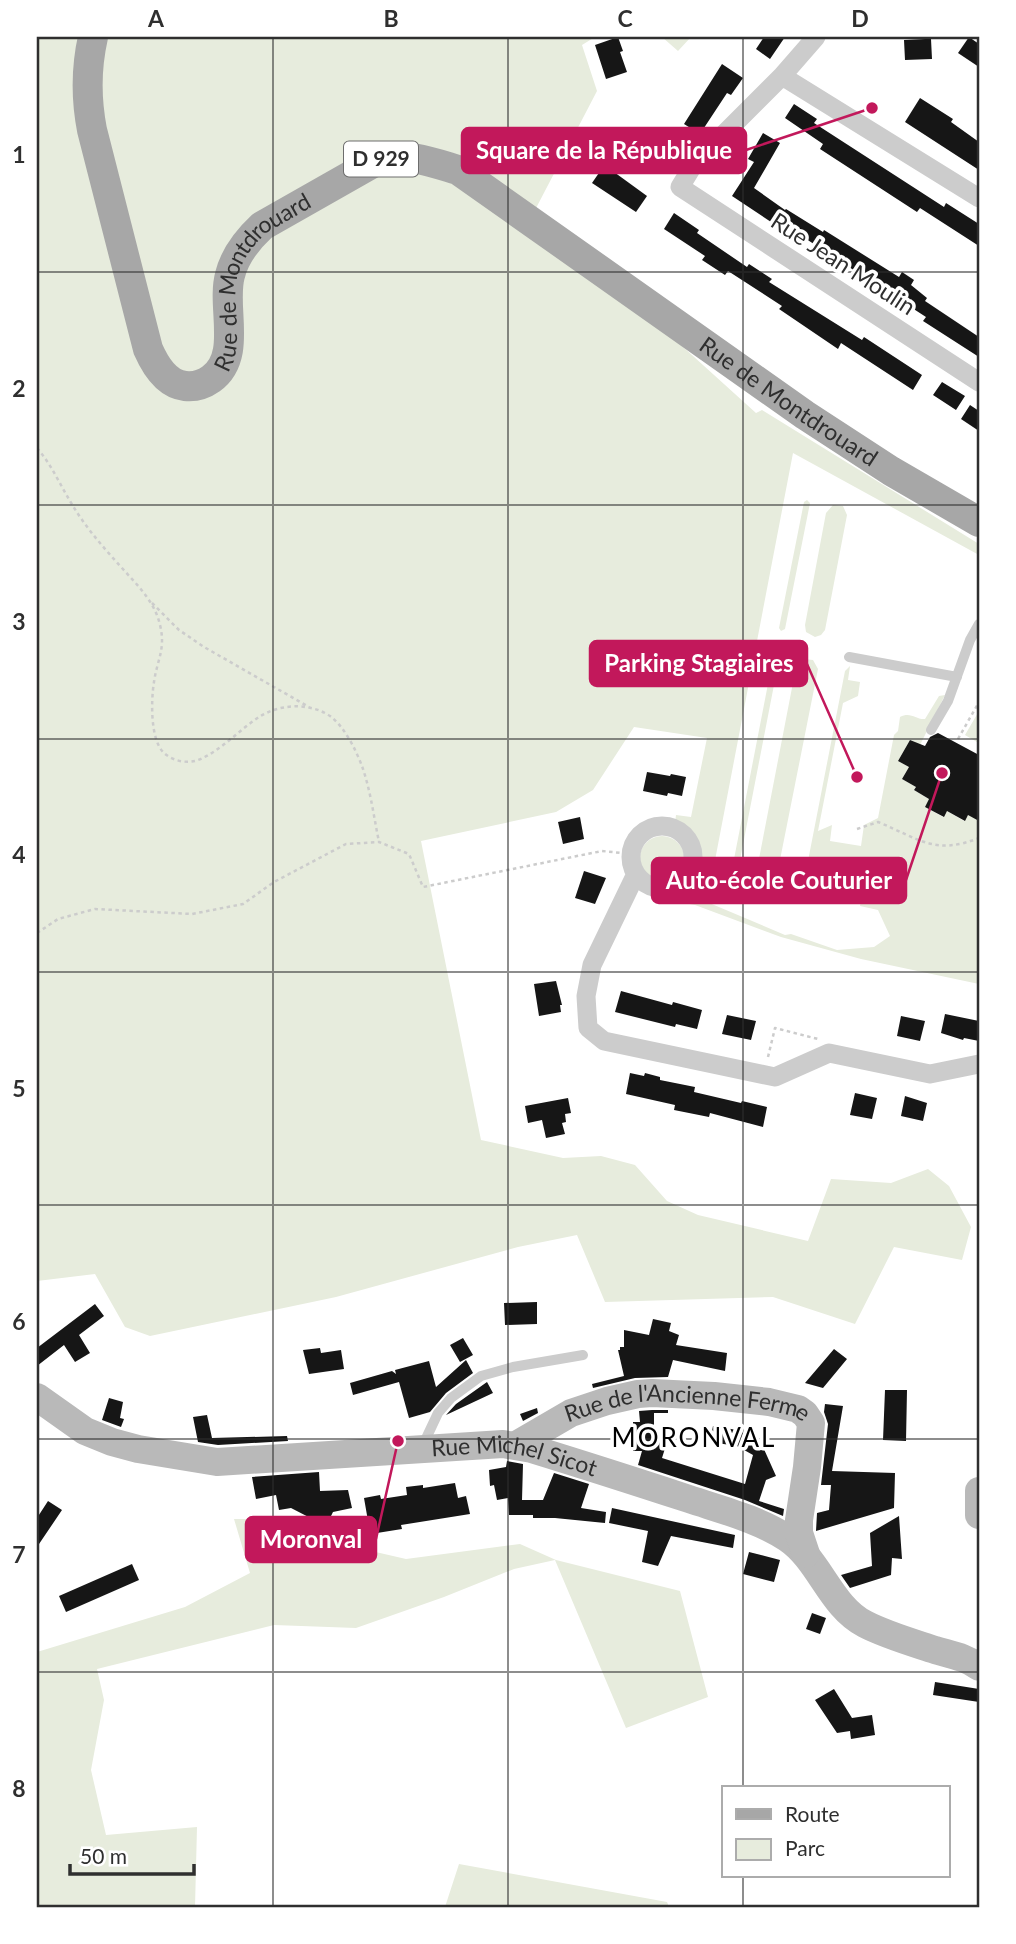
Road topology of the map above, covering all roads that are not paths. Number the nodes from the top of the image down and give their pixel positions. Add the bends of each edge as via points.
1 (93, 37) edge
2 (816, 37) edge
3 (782, 76) junction
4 (979, 198) edge
5 (979, 382) edge
6 (979, 522) edge
7 (979, 624) edge
8 (849, 657) dead end
9 (957, 677) junction
10 (932, 730) dead end
11 (636, 874) junction
12 (979, 1064) edge
13 (583, 1355) dead end
14 (37, 1397) edge
15 (516, 1445) junction
16 (420, 1450) junction
17 (979, 1491) edge
18 (979, 1515) edge
19 (806, 1555) junction
20 (973, 1654) edge

1 - 6 main road, Rue de Montdrouard / D 929 via 87,79 92,130 148,349 158,368 174,382 198,385 220,371 229,343 230,274 239,253 262,226 380,159 424,159 458,170 804,415
2 - 3 street
3 - 4 street
3 - 5 street, Rue Jean Moulin via 694,164 680,187
7 - 9 lane
8 - 9 lane
9 - 10 lane
11 - 11 street via 631,861 634,843 649,828 670,826 688,838 694,859 677,884 656,887
11 - 12 street via 590,975 588,1028 604,1041 775,1077 829,1053 930,1074
13 - 16 lane via 481,1376 438,1413
14 - 16 street, Rue Michel Sicot via 97,1437 197,1460 232,1462
15 - 16 street, Rue Michel Sicot
15 - 19 street, Rue Michel Sicot via 750,1520 779,1533
15 - 19 street, Rue de l'Ancienne Ferme via 572,1413 645,1393 749,1400 799,1409 811,1423 799,1520
17 - 18 street
19 - 20 street, Rue Michel Sicot via 842,1605 860,1621 927,1647

